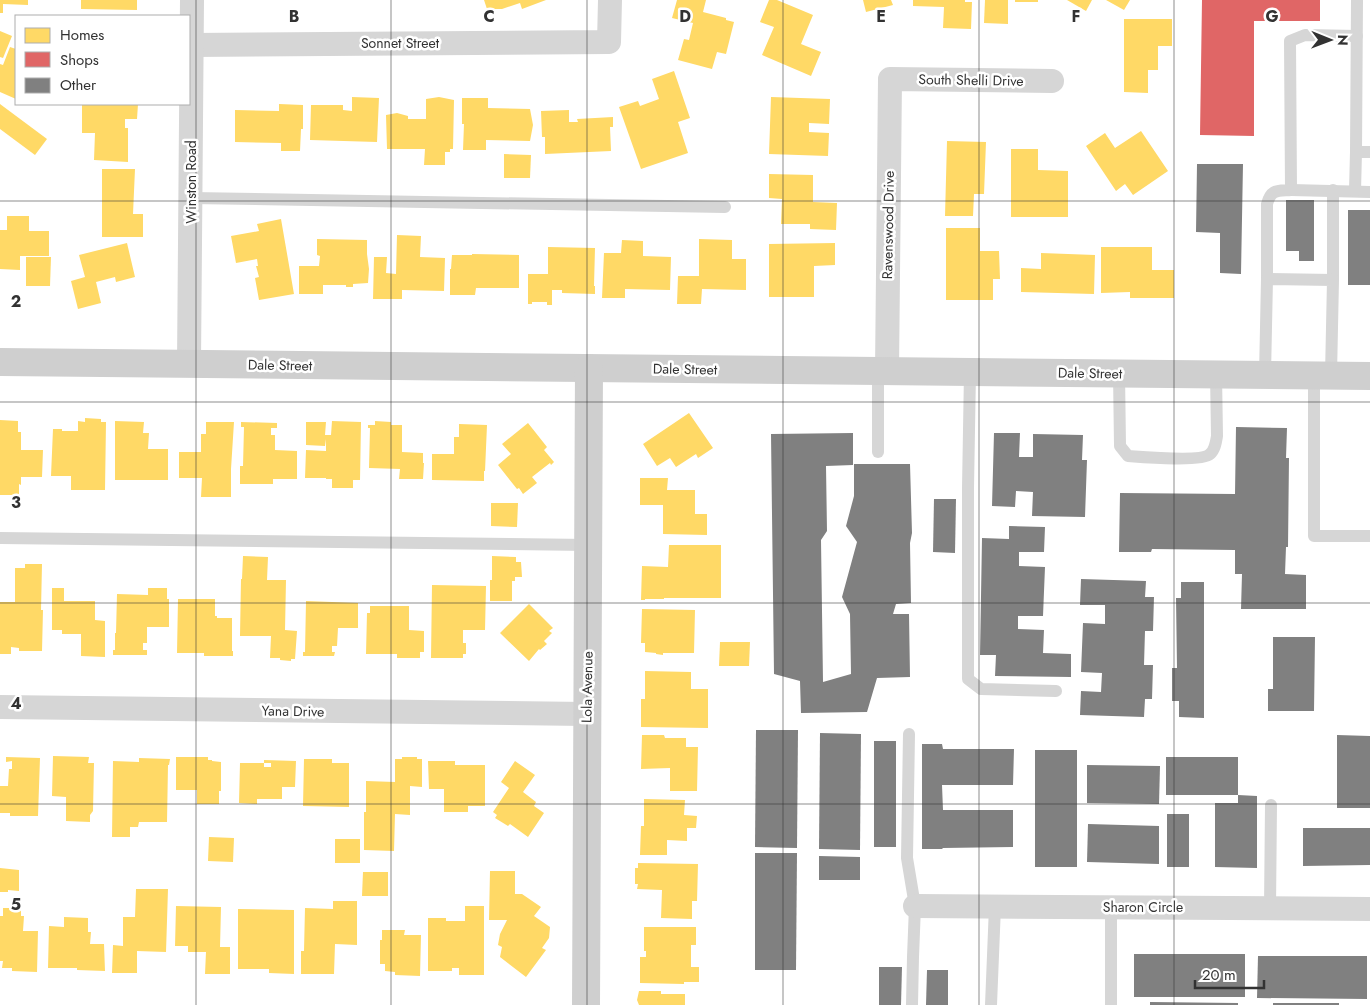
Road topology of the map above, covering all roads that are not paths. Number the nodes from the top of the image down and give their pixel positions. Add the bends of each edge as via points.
1 (192, 0) edge
2 (610, 0) edge
3 (1357, 0) edge
4 (1357, 36) junction
5 (192, 45) junction
6 (890, 79) joint
7 (1052, 81) dead end
8 (1356, 152) junction
9 (1370, 152) edge
10 (1291, 190) junction
11 (1333, 190) junction
12 (1355, 191) junction
13 (1370, 192) edge
14 (191, 198) junction
15 (724, 207) dead end
16 (1267, 279) junction
17 (1333, 280) junction
18 (0, 362) edge
19 (190, 364) junction
20 (589, 368) junction
21 (882, 371) junction
22 (970, 372) junction
23 (1118, 373) junction
24 (1216, 374) junction
25 (1265, 375) junction
26 (1322, 375) junction
27 (1370, 376) edge
28 (878, 452) dead end
29 (1370, 536) edge
30 (0, 538) edge
31 (588, 545) junction
32 (1056, 691) dead end
33 (0, 707) edge
34 (586, 714) junction
35 (909, 734) dead end
36 (1271, 805) dead end
37 (915, 906) junction
38 (995, 906) junction
39 (1111, 907) junction
40 (1270, 908) junction
41 (1370, 909) edge
42 (586, 1005) edge
43 (912, 1005) edge
44 (991, 1005) edge
45 (1110, 1005) edge

1 - 5 street, Winston Road
2 - 5 street, Sonnet Street via 609,42
3 - 4 lane
4 - 8 lane
4 - 10 lane via 1305,35 1290,41
5 - 14 street, Winston Road
6 - 7 street, South Shelli Drive
6 - 21 street, Ravenswood Drive
8 - 9 lane
8 - 12 lane
10 - 11 lane
10 - 16 lane via 1275,191 1269,196
11 - 12 lane
11 - 17 lane
12 - 13 lane
14 - 15 lane
14 - 19 street, Winston Road
16 - 17 lane
16 - 25 lane
17 - 26 lane
18 - 19 street, Dale Street
19 - 20 street, Dale Street
20 - 21 street, Dale Street
20 - 31 street, Lola Avenue
21 - 22 street, Dale Street
21 - 28 lane
22 - 23 street, Dale Street
22 - 32 lane via 968,679 981,689
23 - 24 street, Dale Street
23 - 24 lane via 1120,446 1128,456 1194,458 1212,453 1215,445
24 - 25 street, Dale Street
25 - 26 street, Dale Street
26 - 27 street, Dale Street
26 - 29 lane via 1314,536
30 - 31 lane
31 - 34 street, Lola Avenue
33 - 34 street, Yana Drive
34 - 42 street, Lola Avenue
35 - 37 lane via 907,858
36 - 40 lane
37 - 38 street, Sharon Circle
37 - 43 lane
38 - 39 street, Sharon Circle
38 - 44 lane
39 - 40 street, Sharon Circle
39 - 45 lane
40 - 41 street, Sharon Circle

